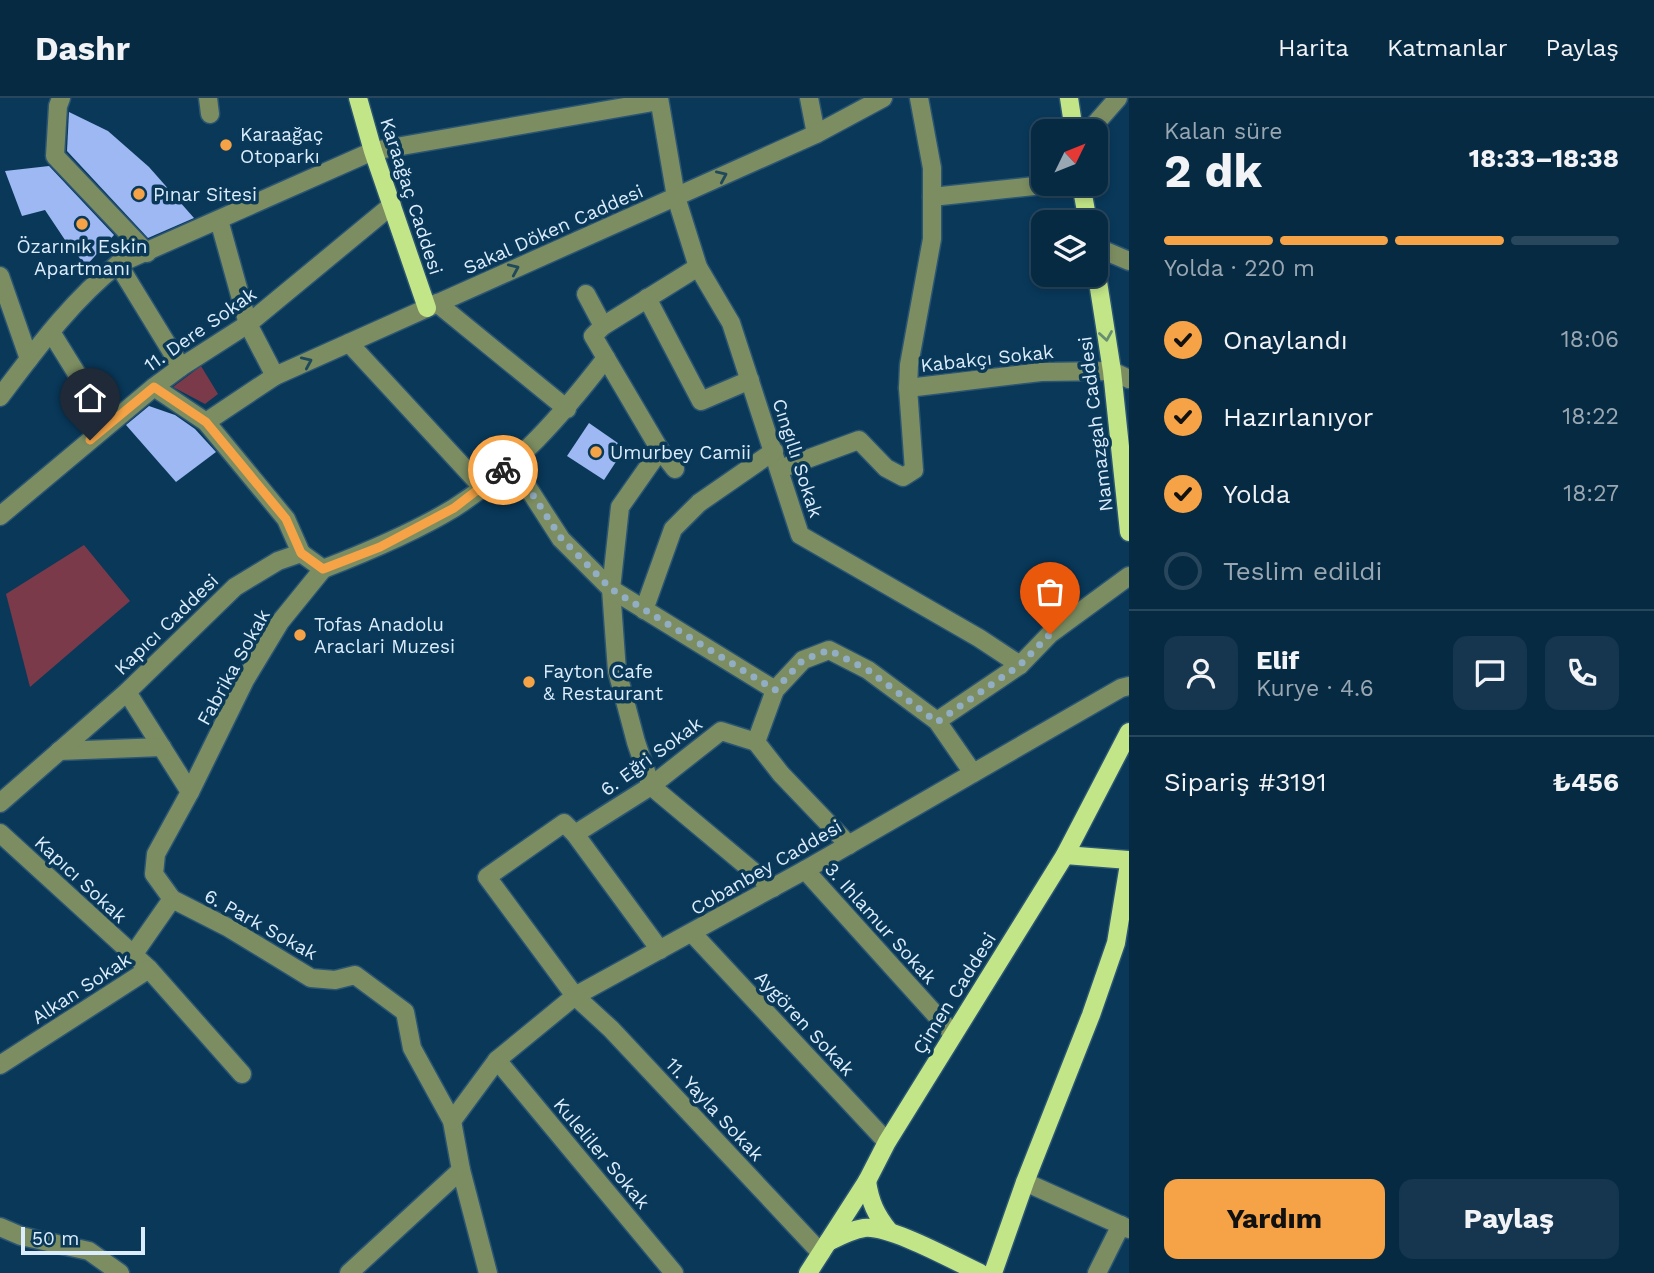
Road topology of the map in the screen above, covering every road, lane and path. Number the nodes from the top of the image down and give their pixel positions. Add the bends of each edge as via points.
1 (358, 98) edge
2 (810, 98) edge
3 (883, 98) edge
4 (919, 98) edge
5 (1069, 98) edge
6 (1118, 98) edge
7 (659, 99) edge
8 (54, 101) edge
9 (1072, 119) edge
10 (1100, 119) edge
11 (816, 134) junction
12 (373, 151) junction
13 (1031, 186) edge
14 (676, 197) junction
15 (932, 197) junction
16 (392, 205) junction
17 (219, 220) junction
18 (1108, 252) edge
19 (147, 253) junction
20 (1129, 261) edge
21 (118, 264) junction
22 (698, 267) junction
23 (0, 276) edge
24 (1099, 287) edge
25 (586, 294) dead end
26 (647, 298) junction
27 (432, 305) junction
28 (248, 324) junction
29 (603, 326) junction
30 (51, 332) junction
31 (349, 343) junction
32 (606, 358) junction
33 (29, 359) junction
34 (181, 367) junction
35 (1112, 371) junction
36 (275, 376) junction
37 (1129, 379) edge
38 (751, 380) junction
39 (154, 387) junction
40 (908, 388) junction
41 (0, 397) edge
42 (567, 409) junction
43 (206, 422) junction
44 (107, 424) junction
45 (660, 450) junction
46 (774, 451) junction
47 (1125, 455) edge
48 (512, 463) junction
49 (675, 469) dead end
50 (780, 469) junction
51 (482, 487) junction
52 (0, 516) edge
53 (1129, 532) edge
54 (301, 553) junction
55 (323, 569) junction
56 (1129, 576) edge
57 (611, 589) junction
58 (644, 610) junction
59 (1020, 665) junction
60 (1129, 686) edge
61 (775, 690) junction
62 (127, 692) junction
63 (937, 722) junction
64 (1129, 732) edge
65 (756, 743) junction
66 (162, 747) junction
67 (59, 751) junction
68 (973, 773) junction
69 (651, 786) junction
70 (190, 792) junction
71 (0, 803) edge
72 (0, 833) edge
73 (575, 834) junction
74 (849, 845) junction
75 (1065, 855) junction
76 (1129, 862) edge
77 (805, 870) junction
78 (773, 888) junction
79 (172, 899) junction
80 (692, 933) junction
81 (1129, 943) edge
82 (660, 950) junction
83 (133, 955) junction
84 (149, 969) junction
85 (575, 996) junction
86 (1091, 1015) junction
87 (953, 1034) junction
88 (497, 1060) junction
89 (0, 1065) edge
90 (242, 1074) dead end
91 (452, 1121) junction
92 (887, 1142) junction
93 (461, 1170) junction
94 (867, 1181) junction
95 (1025, 1182) junction
96 (0, 1227) edge
97 (1125, 1227) edge
98 (889, 1231) junction
99 (825, 1247) junction
100 (120, 1273) edge
101 (349, 1273) edge
102 (488, 1273) edge
103 (674, 1273) edge
104 (808, 1273) edge
105 (980, 1273) edge
106 (993, 1273) edge
107 (1097, 1273) edge

1 - 12 main road, Karaağaç Caddesi
2 - 11 street
3 - 11 street, Sakal Döken Caddesi
4 - 15 street via 932,168
5 - 9 main road
6 - 10 street
7 - 12 street
7 - 14 street, Cıngıllı Sokak
8 - 19 street via 55,156
14 -> 11 street, Sakal Döken Caddesi
12 - 16 main road, Karaağaç Caddesi
12 - 17 street
13 - 15 street
14 - 22 street, Cıngıllı Sokak
27 -> 14 street, Sakal Döken Caddesi
15 - 40 street via 932,239
16 - 27 main road, Karaağaç Caddesi
16 - 28 street, 11. Dere Sokak
17 - 19 street
17 - 28 street
18 - 20 street
19 - 21 street
21 - 30 street
21 - 34 street
22 - 26 street
22 - 38 street, Cıngıllı Sokak via 731,323
23 - 33 street
24 -> 35 main road, Namazgah Caddesi
25 - 29 street
26 - 29 street
26 - 38 street via 701,401
27 - 31 street, Sakal Döken Caddesi
27 - 42 street
28 - 34 street, 11. Dere Sokak
28 - 36 street
29 - 32 street via 593,336
30 - 33 street
30 - 44 street
36 -> 31 street, Sakal Döken Caddesi
31 - 51 street
32 - 42 street
32 - 45 street
33 - 41 street
34 - 39 street, 11. Dere Sokak
35 - 37 street
35 - 40 street, Kabakçı Sokak via 1041,372
35 - 47 main road, Namazgah Caddesi
36 - 43 street, Sakal Döken Caddesi
38 - 46 street, Cıngıllı Sokak
39 - 43 street
39 - 44 street, 11. Dere Sokak
40 - 50 street via 914,470 903,477 886,468 859,440
42 - 48 street
43 - 54 street via 286,519
44 - 52 street, 11. Dere Sokak
45 - 49 street
45 - 57 street via 620,507
46 - 50 street, Cıngıllı Sokak
46 - 58 street via 699,503 673,529
47 - 53 main road, Namazgah Caddesi
48 - 51 street
48 - 57 street via 561,538
50 - 59 street, Cıngıllı Sokak via 800,535
51 - 55 street via 454,508 380,547
54 - 55 street
54 - 62 street, Kapıcı Caddesi via 235,587
55 - 70 street, Fabrika Sokak via 280,622 245,680
56 - 59 street via 1050,634
57 - 58 street
57 - 69 street via 617,671
58 - 61 street
59 - 63 street
60 - 68 street, Cobanbey Caddesi
61 - 63 street via 803,660 829,650 868,670
61 - 65 street
62 - 66 street
62 - 67 street, Kapıcı Caddesi
63 - 68 street
64 - 75 main road, Çimen Caddesi
65 - 69 street, 6. Eğri Sokak via 721,731
65 - 74 street
66 - 67 street
66 - 70 street
67 - 71 street, Kapıcı Caddesi
68 - 74 street, Cobanbey Caddesi
69 - 73 street, 6. Eğri Sokak
69 - 78 street
70 - 79 street, 6. Park Sokak via 156,854 153,874
72 - 83 street, Kapıcı Sokak
73 - 82 street
73 - 85 street, 11. Yayla Sokak via 564,823 487,877
74 - 77 street, Cobanbey Caddesi
75 - 76 main road
75 - 87 main road, Çimen Caddesi
76 - 86 main road via 1116,943
77 - 78 street, Cobanbey Caddesi
77 - 87 street, 3. Ihlamur Sokak
78 - 80 street, Cobanbey Caddesi
79 - 83 street, Kapıcı Sokak
79 - 91 street, 6. Park Sokak via 311,978 335,980 355,975 405,1012 412,1048
80 - 82 street, Cobanbey Caddesi
80 - 92 street, Aygören Sokak
81 - 86 main road
82 - 85 street, Cobanbey Caddesi
83 - 84 street, Kapıcı Sokak
84 - 89 street, Alkan Sokak
84 - 90 street, Kapıcı Sokak
85 - 88 street, Cobanbey Caddesi
85 - 99 street, 11. Yayla Sokak
86 - 95 main road
87 - 92 main road, Çimen Caddesi
88 - 91 street, Cobanbey Caddesi
88 - 103 street, Kuleliler Sokak
91 - 93 street, 6. Park Sokak
92 - 94 main road, Çimen Caddesi
93 - 101 street
93 - 102 street, 6. Park Sokak
94 - 98 main road via 870,1200
94 - 99 main road, Çimen Caddesi
95 - 97 street
95 - 106 main road
96 - 100 street via 89,1251
97 - 107 street
98 - 99 main road via 866,1227
98 - 105 main road
99 - 104 main road, Çimen Caddesi

